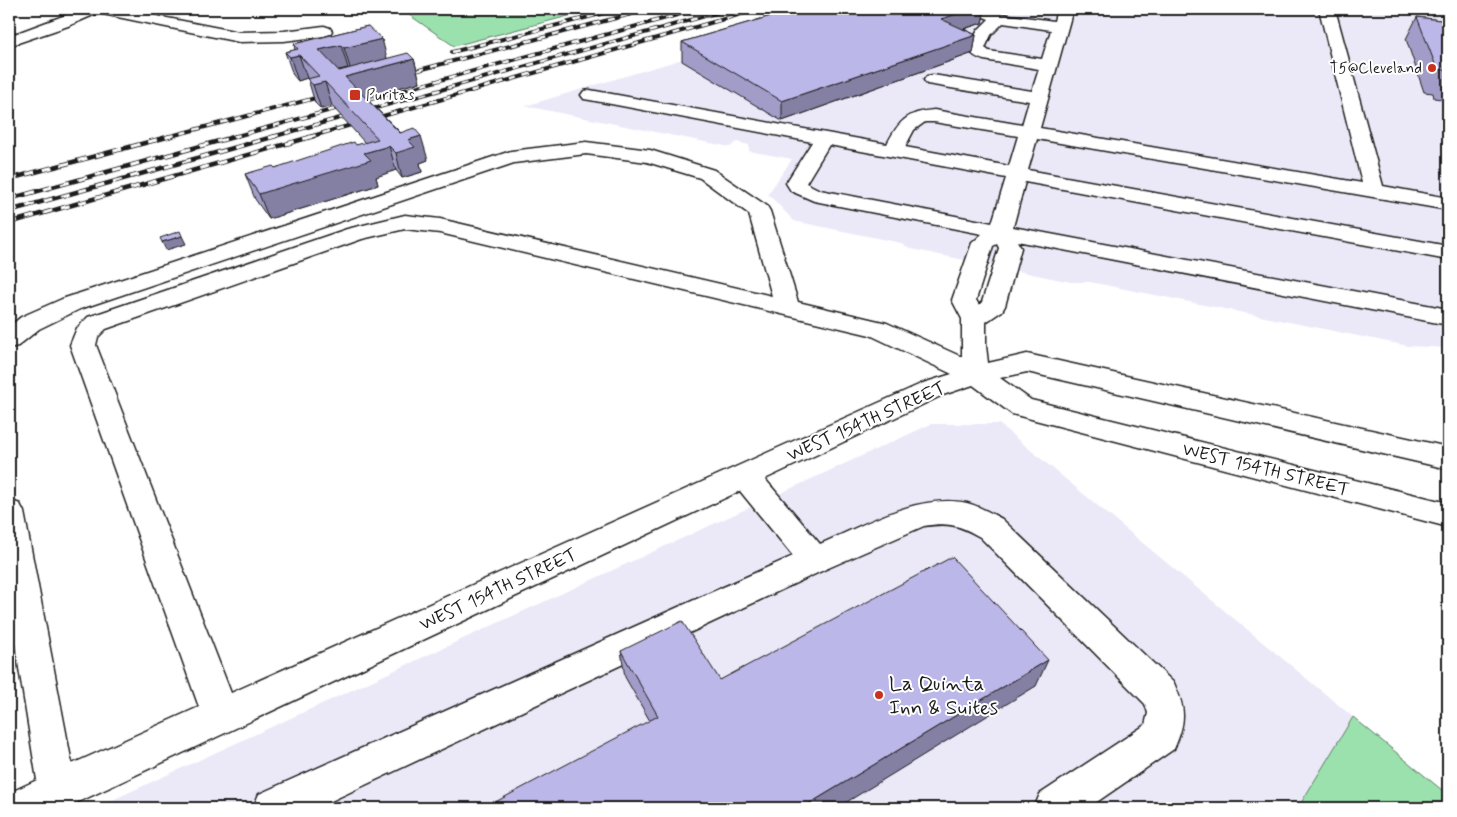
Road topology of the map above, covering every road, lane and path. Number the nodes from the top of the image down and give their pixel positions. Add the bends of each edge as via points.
1 (94, 9) edge
2 (99, 9) edge
3 (976, 9) edge
4 (1066, 9) edge
5 (1327, 9) edge
6 (999, 18) junction
7 (1060, 27) junction
8 (324, 31) dead end
9 (9, 41) edge
10 (1049, 65) junction
11 (933, 80) dead end
12 (590, 95) dead end
13 (1039, 97) junction
14 (1029, 132) junction
15 (822, 139) junction
16 (893, 152) junction
17 (1016, 174) junction
18 (1374, 191) junction
19 (1448, 204) edge
20 (1001, 232) junction
21 (1448, 253) edge
22 (787, 307) junction
23 (1448, 317) edge
24 (9, 340) edge
25 (977, 375) junction
26 (1448, 458) edge
27 (745, 476) junction
28 (9, 512) edge
29 (1448, 515) edge
30 (815, 560) junction
31 (221, 716) junction
32 (58, 791) junction
33 (20, 808) edge
34 (274, 808) edge
35 (1054, 808) edge

1 - 9 street
2 - 8 street via 239,37
3 - 6 street
4 - 7 street
5 - 18 street
6 - 7 street
6 - 10 street via 984,33 976,49 978,52
7 - 10 street
10 - 13 street
11 - 13 street
12 - 15 street
13 - 14 street
14 - 16 street via 921,116 908,125
14 - 17 street
14 - 18 street
15 - 16 street
15 - 20 street via 796,183 804,192
16 - 17 street
17 - 20 street
17 - 21 street
18 - 19 street
20 - 23 street
20 - 25 street via 1010,248 993,306 974,319
22 - 24 street via 759,211 707,174 650,156 586,148 512,157 71,304 30,323
22 - 25 street via 878,328
22 - 31 street via 440,226 405,222 354,234 97,323 86,334 83,345
25 - 26 street, WEST 154TH STREET via 1027,363
25 - 27 street, WEST 154TH STREET via 933,389
25 - 29 street, WEST 154TH STREET via 1022,407
27 - 30 street
27 - 31 street, WEST 154TH STREET
28 - 32 street
30 - 34 street
30 - 35 street via 919,515 938,512 967,515 992,528 1161,694 1166,713 1161,736
31 - 32 street, WEST 154TH STREET
32 - 33 street, WEST 154TH STREET

